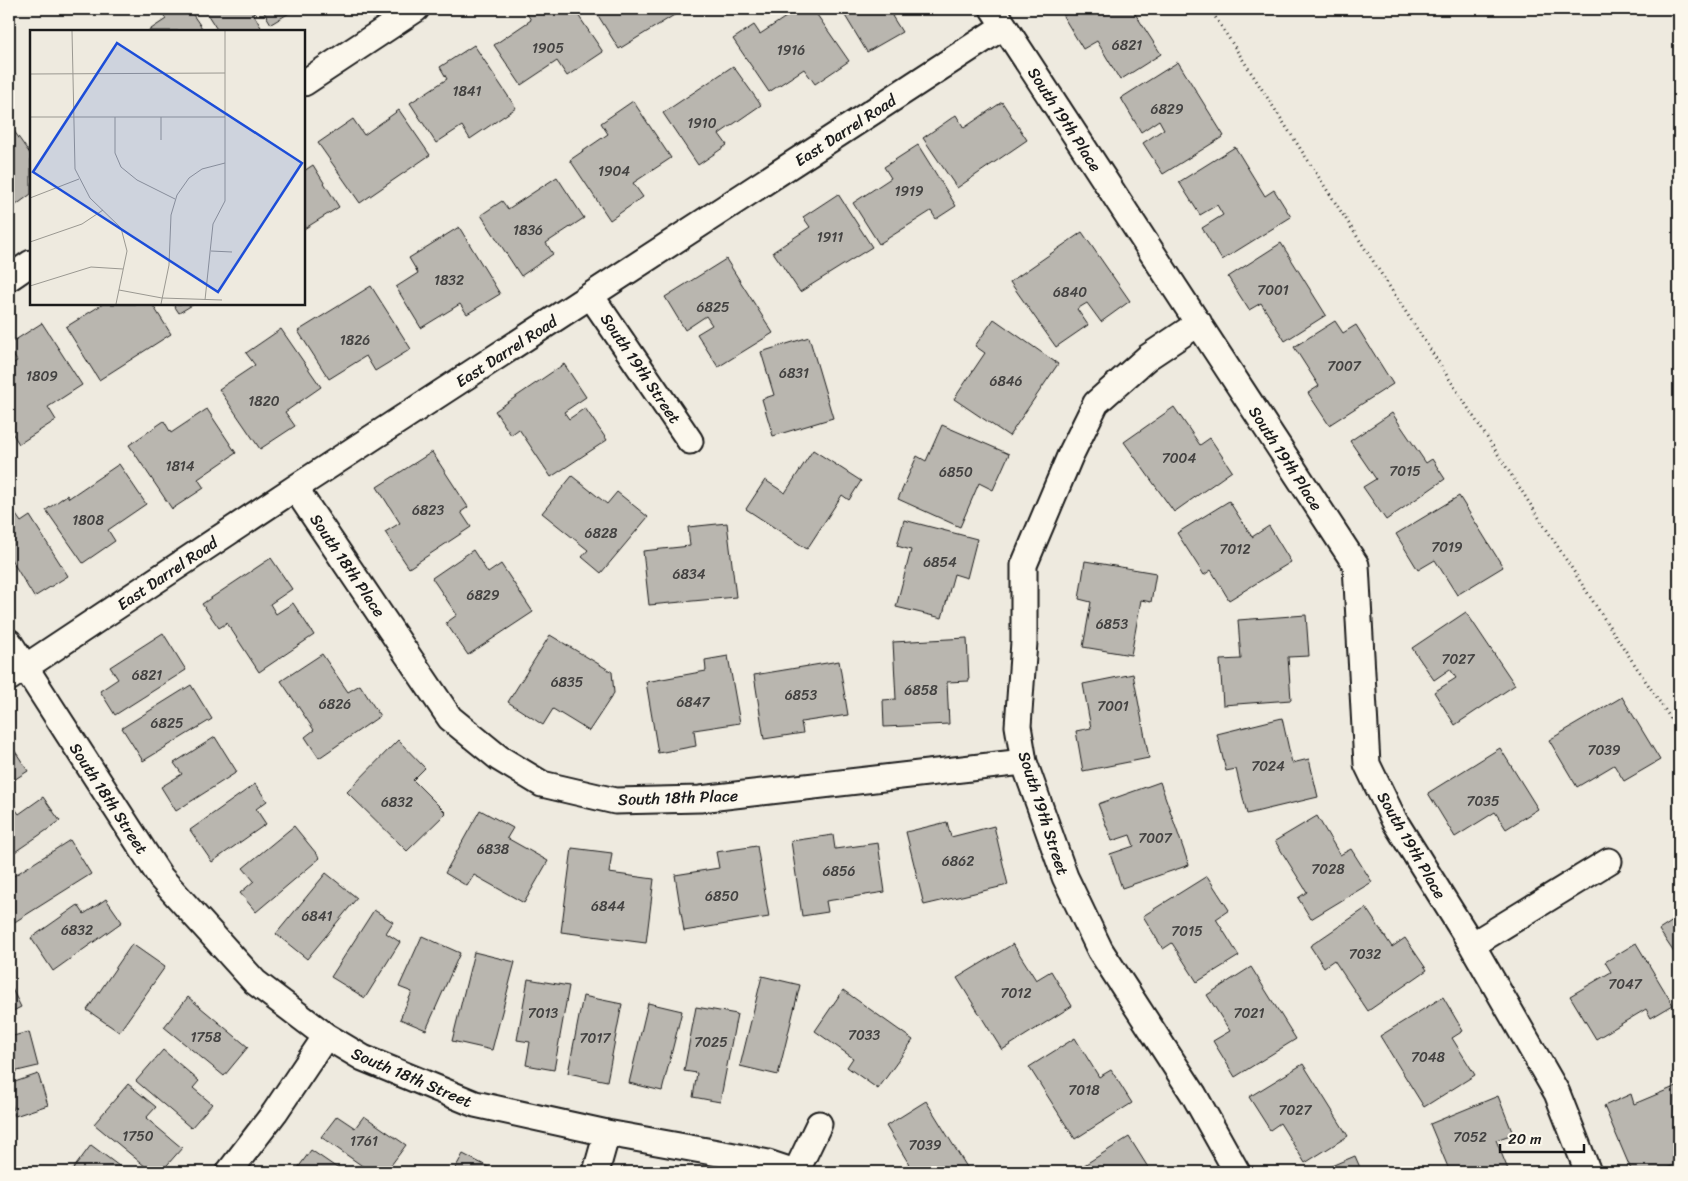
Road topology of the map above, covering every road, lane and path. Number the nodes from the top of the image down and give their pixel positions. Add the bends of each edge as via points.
1 (416, 9) edge
2 (1210, 9) edge
3 (999, 17) edge
4 (305, 82) edge
5 (30, 264) edge
6 (9, 278) edge
7 (591, 296) junction
8 (1199, 323) junction
9 (690, 441) dead end
10 (295, 488) junction
11 (9, 642) edge
12 (17, 672) edge
13 (1679, 731) edge
14 (1024, 762) junction
15 (1609, 861) dead end
16 (1472, 945) junction
17 (326, 1036) junction
18 (819, 1124) dead end
19 (607, 1134) junction
20 (229, 1172) edge
21 (596, 1172) edge
22 (796, 1172) edge
23 (1238, 1172) edge
24 (1588, 1172) edge

1 - 4 street
2 - 13 path
3 - 7 street, East Darrel Road
3 - 8 street, South 19th Place
5 - 6 street
7 - 9 street, South 19th Street
7 - 10 street, East Darrel Road
8 - 14 street, South 19th Street via 1148,357 1096,403 1024,565 1024,642 1018,726
8 - 16 street, South 19th Place via 1356,566 1367,764 1394,820
10 - 12 street, East Darrel Road
10 - 14 street, South 18th Place via 450,718 499,758 542,784 616,801 700,799
11 - 12 street, South 18th Street
12 - 17 street, South 18th Street via 161,878 255,982
14 - 23 street, South 19th Street via 1065,877 1100,950 1194,1095
15 - 16 street
16 - 24 street, South 19th Place via 1557,1093
17 - 19 street, South 18th Street via 363,1058 475,1104
17 - 20 street via 275,1112
18 - 22 street, South 18th Street
19 - 21 street
19 - 22 street, South 18th Street via 729,1155

